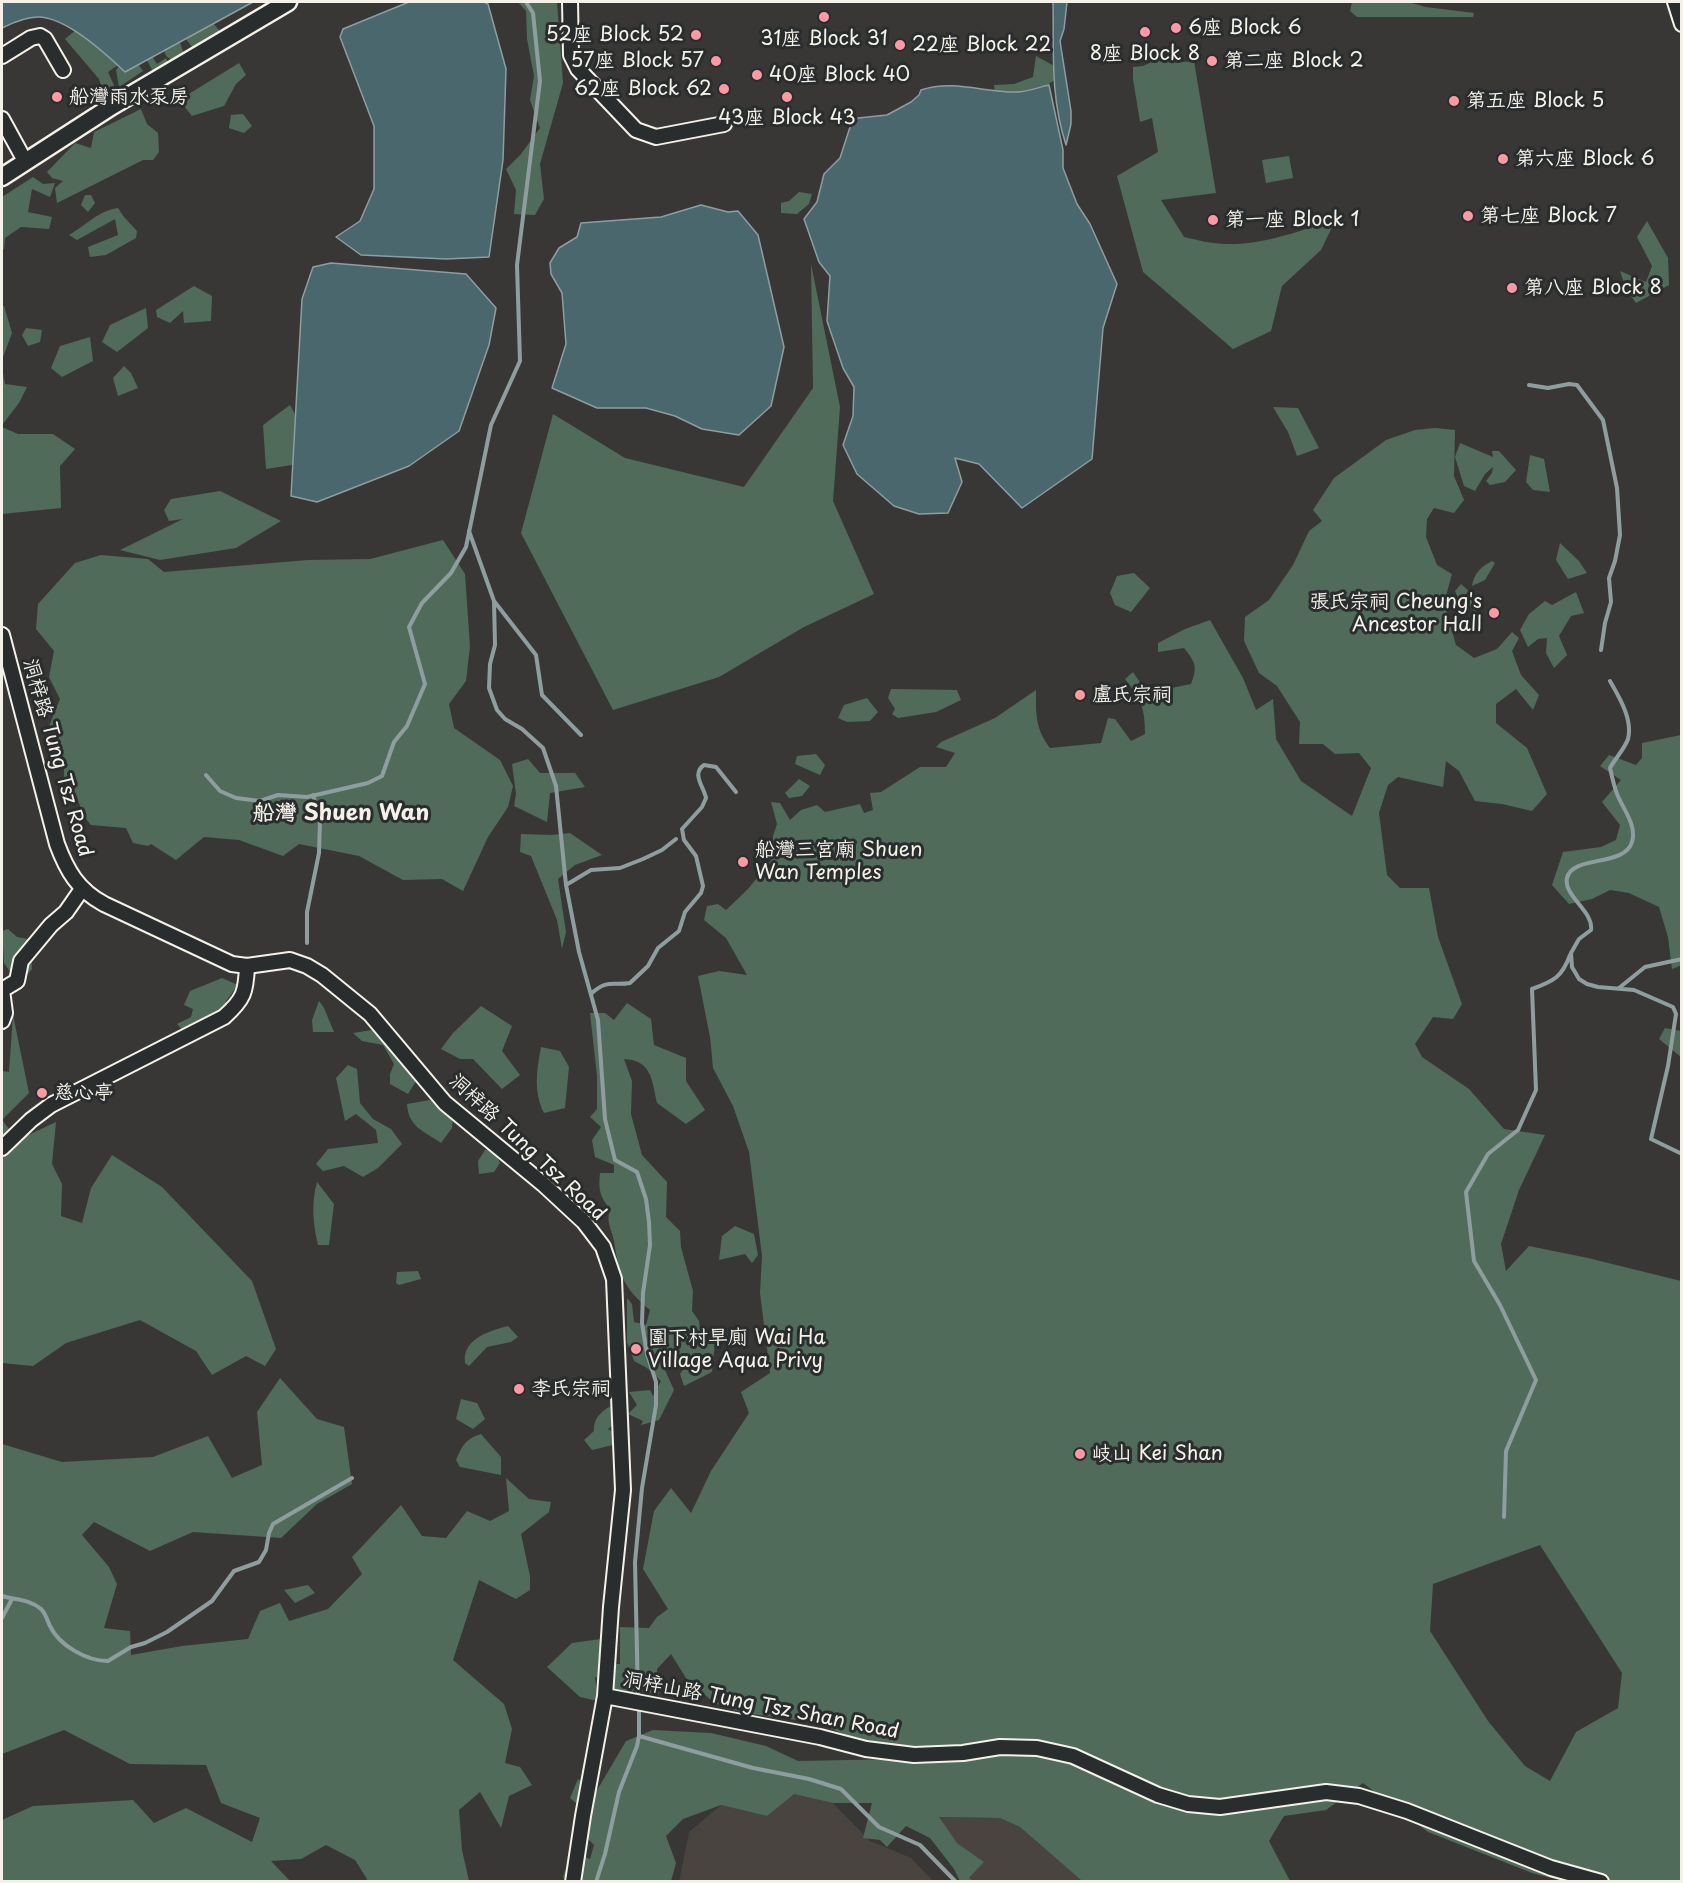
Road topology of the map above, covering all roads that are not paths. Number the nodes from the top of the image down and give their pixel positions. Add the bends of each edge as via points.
1 (288, 2) edge
2 (570, 2) edge
3 (1675, 2) edge
4 (1682, 24) edge
5 (2, 56) edge
6 (63, 70) dead end
7 (2, 119) edge
8 (724, 124) dead end
9 (25, 161) junction
10 (2, 177) edge
11 (2, 635) edge
12 (82, 889) junction
13 (247, 966) junction
14 (2, 1021) edge
15 (2, 1148) edge
16 (606, 1696) junction
17 (573, 1881) edge
18 (1601, 1881) edge

1 - 9 main road
2 - 8 street via 571,55 578,69 636,130 656,137
3 - 4 street
5 - 6 street via 40,36
7 - 9 street
9 - 10 main road
11 - 12 street, 洞梓路 Tung Tsz Road via 57,844
12 - 13 street, 洞梓路 Tung Tsz Road via 90,897 182,941 232,964
12 - 14 street via 21,961 17,981 2,990 6,1013
13 - 15 street via 246,989 224,1017 51,1105
13 - 16 street, 洞梓路 Tung Tsz Road via 290,960 322,975 370,1014 445,1103 560,1200 603,1247 614,1279 623,1490
16 - 17 street, 洞梓路 Tung Tsz Road
16 - 18 street, 洞梓山路 Tung Tsz Shan Road via 914,1755 999,1747 1037,1748 1073,1756 1158,1795 1188,1804 1220,1807 1326,1792 1359,1796 1551,1868

